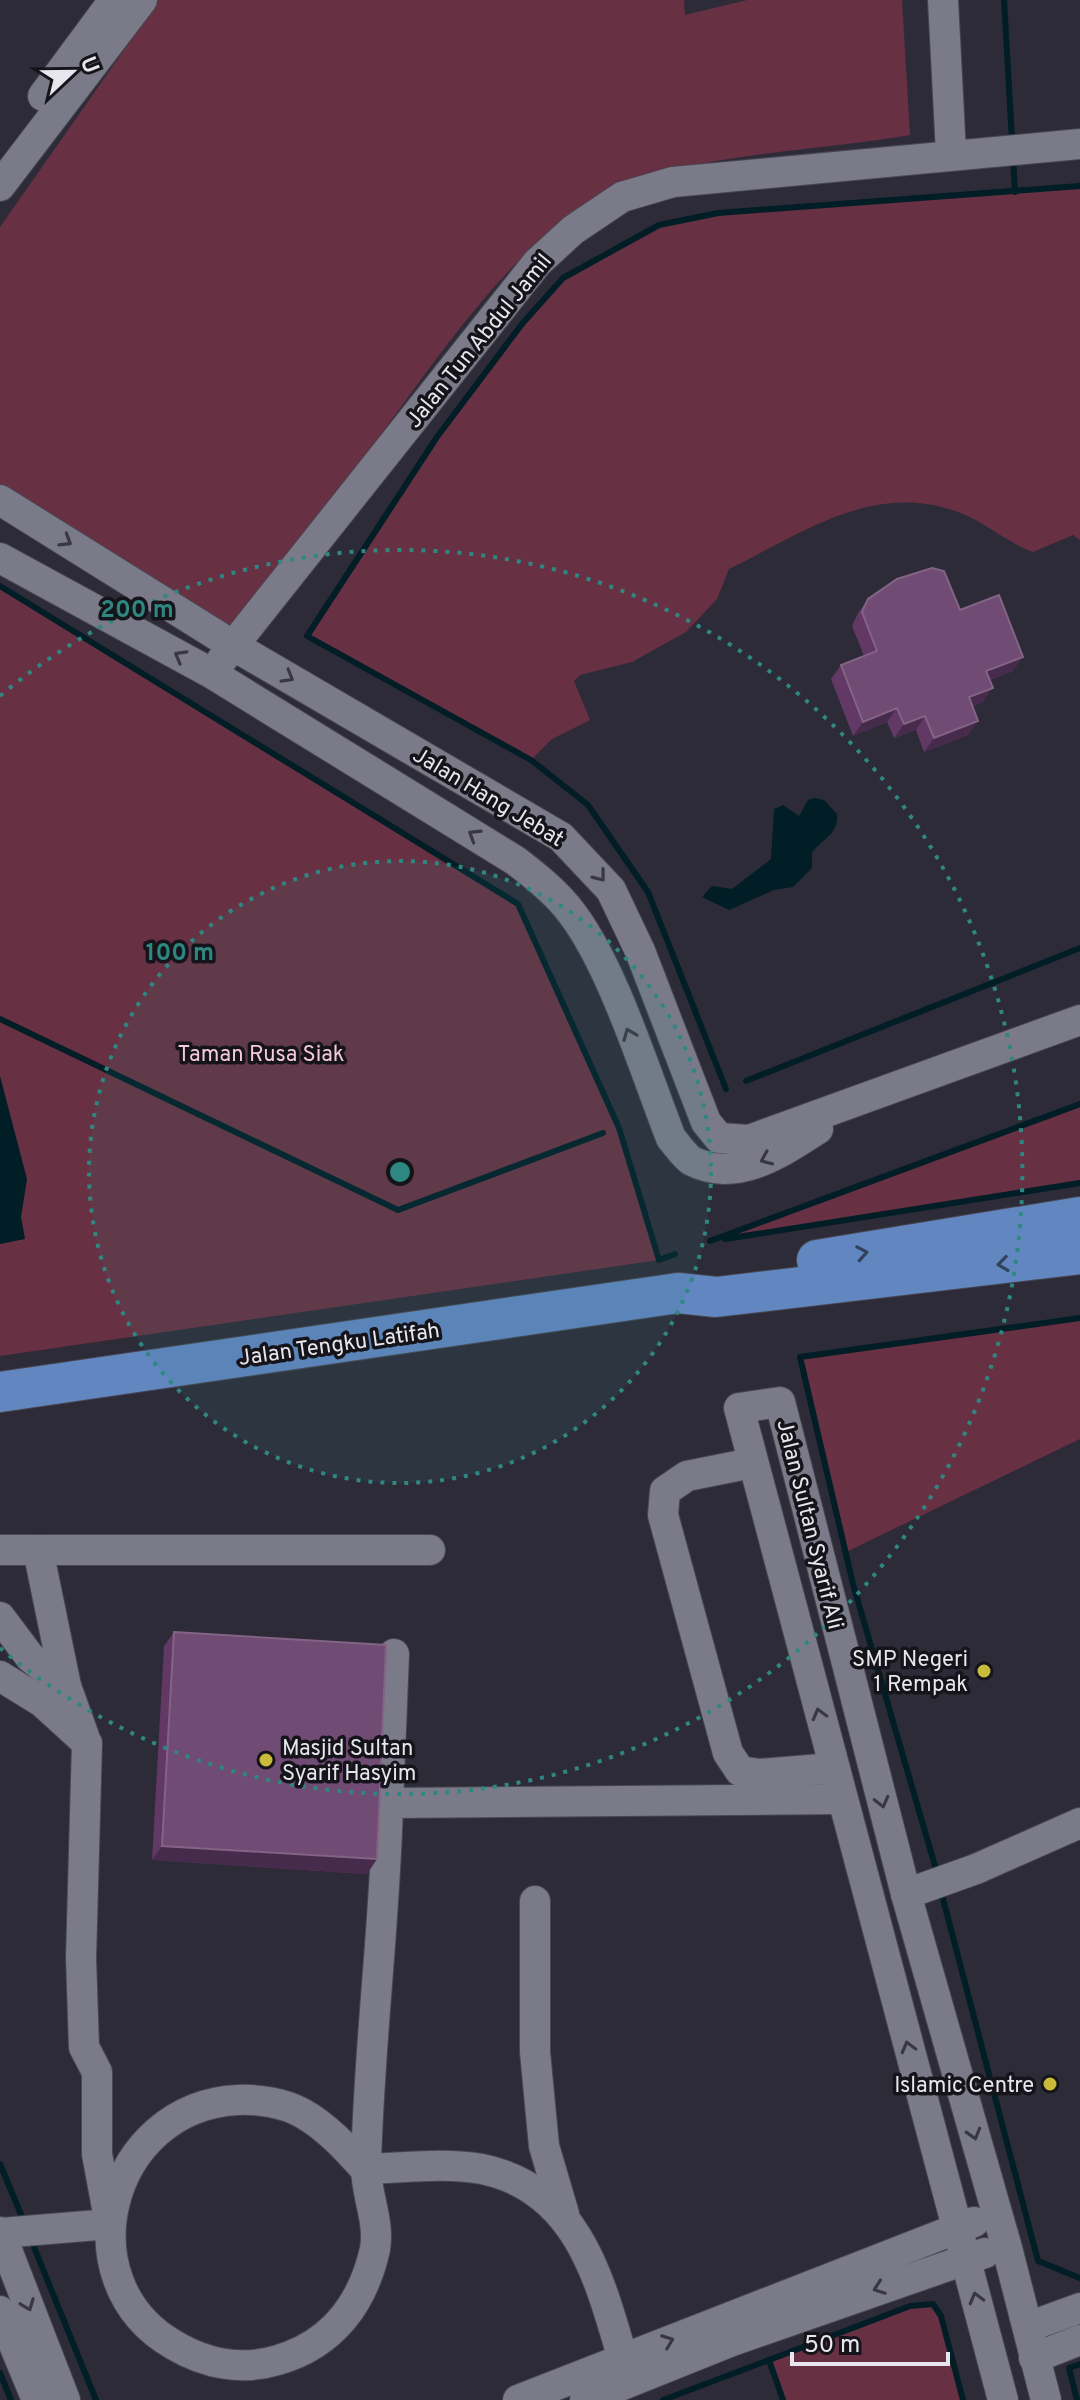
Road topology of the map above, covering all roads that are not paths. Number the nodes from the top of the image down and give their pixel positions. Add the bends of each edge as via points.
1 (114, 0) edge
2 (142, 0) edge
3 (943, 0) edge
4 (1080, 144) edge
5 (951, 153) junction
6 (0, 156) edge
7 (0, 186) edge
8 (0, 500) edge
9 (0, 558) edge
10 (234, 646) junction
11 (211, 673) junction
12 (1080, 1020) edge
13 (857, 1104) junction
14 (1080, 1217) edge
15 (1080, 1254) edge
16 (678, 1293) junction
17 (0, 1392) edge
18 (752, 1463) junction
19 (0, 1550) edge
20 (38, 1550) junction
21 (430, 1550) dead end
22 (0, 1617) edge
23 (394, 1654) dead end
24 (0, 1676) edge
25 (66, 1686) junction
26 (87, 1743) junction
27 (833, 1768) junction
28 (842, 1799) junction
29 (388, 1803) junction
30 (1080, 1823) edge
31 (906, 1894) junction
32 (535, 1901) dead end
33 (365, 2169) junction
34 (564, 2214) junction
35 (997, 2216) junction
36 (110, 2224) junction
37 (956, 2227) junction
38 (0, 2233) edge
39 (1007, 2248) junction
40 (965, 2257) junction
41 (1080, 2308) edge
42 (0, 2311) edge
43 (1028, 2327) junction
44 (1080, 2340) edge
45 (1034, 2358) junction
46 (630, 2380) edge
47 (37, 2400) edge
48 (65, 2400) edge
49 (518, 2400) edge
50 (585, 2400) edge
51 (1003, 2400) edge
52 (1046, 2400) edge

1 - 6 street
2 - 7 street
3 - 5 street
4 - 5 street, Jalan Tun Abdul Jamil
5 - 10 street, Jalan Tun Abdul Jamil via 673,182 622,197 573,230 537,263
8 -> 10 street, Jalan Hang Jebat
11 -> 9 street, Jalan Hang Jebat
10 - 11 street, Jalan Tun Abdul Jamil
10 -> 13 street, Jalan Hang Jebat via 561,837 588,862 611,890 640,951 706,1122 719,1138 749,1140
13 -> 11 street, Jalan Hang Jebat via 773,1158 728,1169 691,1161 671,1138 603,968 568,908 543,882
12 - 13 street, Jalan Hang Jebat
16 -> 14 main road, Jalan Tengku Latifah via 712,1278
15 -> 16 main road, Jalan Tengku Latifah via 716,1297
16 - 17 main road, Jalan Tengku Latifah
27 -> 18 street, Jalan Sultan Syarif Ali
18 - 27 street via 687,1476 665,1491 663,1515 728,1753 740,1771
18 -> 31 street, Jalan Sultan Syarif Ali via 738,1409 780,1402
19 - 20 street
20 - 21 street
20 - 25 street
22 - 25 street via 30,1657
23 - 29 street
24 - 26 street via 42,1702
25 - 26 street
26 - 36 street via 84,2047 97,2072 97,2154
27 - 28 street, Jalan Sultan Syarif Ali
28 - 29 street
37 -> 28 street, Jalan Sultan Syarif Ali
29 - 33 street via 386,1899
30 - 31 street
31 -> 35 street, Jalan Sultan Syarif Ali
32 - 34 street via 537,2068 544,2146
33 - 34 street via 482,2169 535,2193
33 - 36 street via 336,2137 301,2112 259,2100 216,2101 175,2117 142,2145 119,2182
33 - 36 street via 376,2242 369,2277 353,2309 329,2336 264,2365 194,2357 163,2339 133,2307 115,2268
34 - 46 street via 587,2256
35 - 37 street
35 - 39 street, Jalan Sultan Syarif Ali
36 - 38 street
37 - 40 street, Jalan Sultan Syarif Ali
46 -> 37 street
38 -> 48 street
39 - 40 street
39 - 43 street, Jalan Sultan Syarif Ali
40 -> 46 street
51 -> 40 street, Jalan Sultan Syarif Ali
41 - 43 street
42 - 47 street
43 - 45 street, Jalan Sultan Syarif Ali
44 - 45 street
45 - 52 street, Jalan Sultan Syarif Ali
46 - 49 street
46 - 50 street

